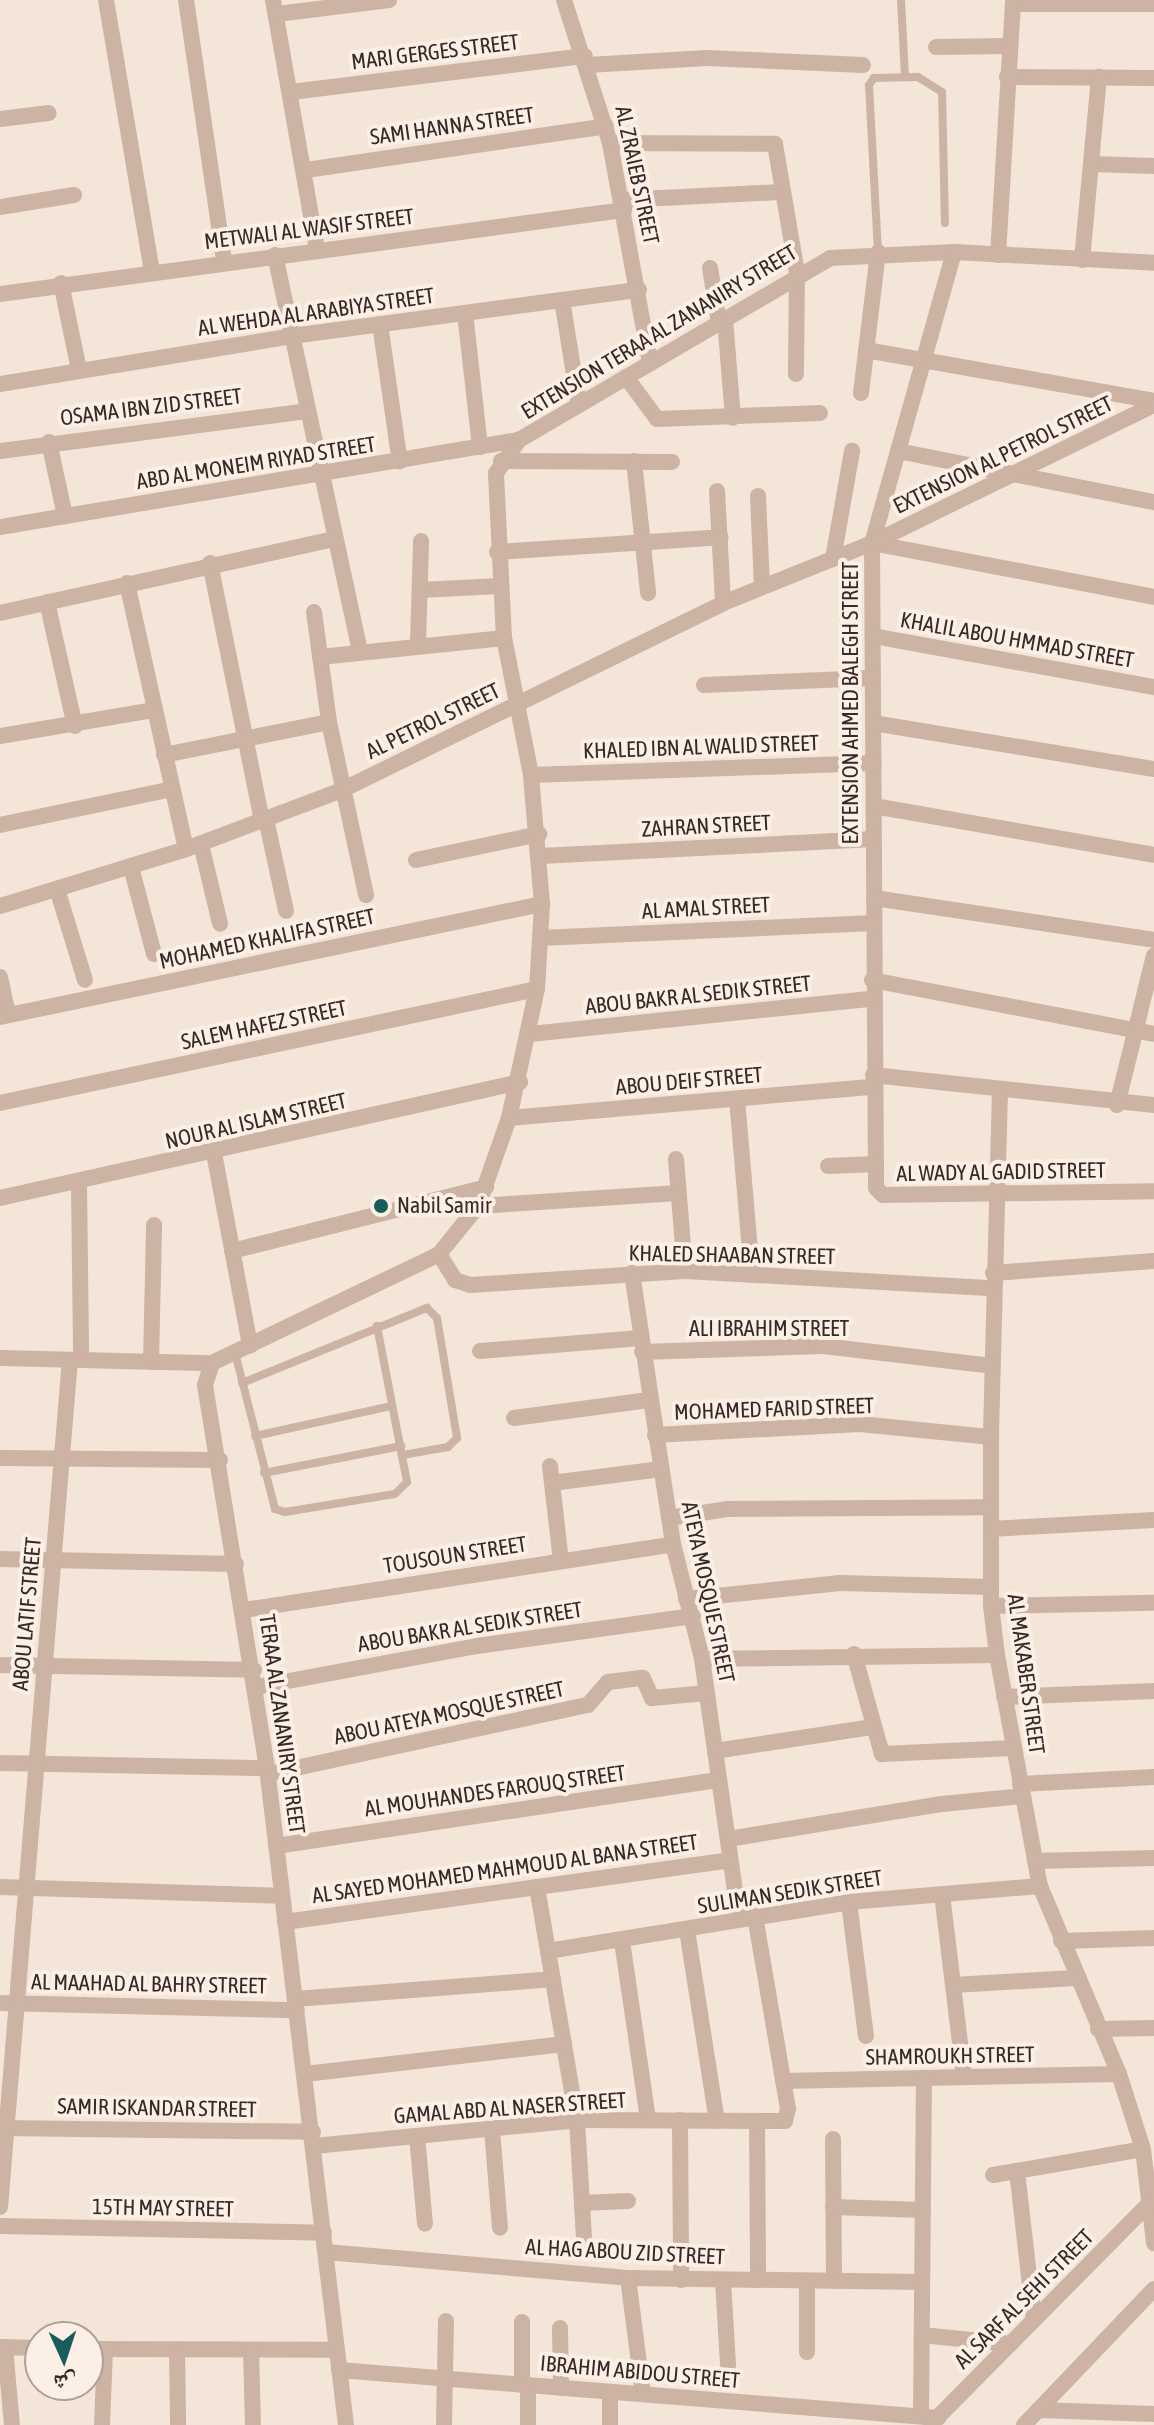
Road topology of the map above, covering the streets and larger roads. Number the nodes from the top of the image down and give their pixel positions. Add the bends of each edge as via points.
1 (106, 0) edge
2 (186, 0) edge
3 (389, 0) edge
4 (564, 0) edge
5 (1013, 2) edge
6 (1154, 4) edge
7 (275, 7) edge
8 (1009, 46) junction
9 (936, 47) dead end
10 (587, 60) junction
11 (863, 65) dead end
12 (1007, 77) junction
13 (1099, 77) junction
14 (1154, 78) edge
15 (291, 92) junction
16 (49, 113) dead end
17 (0, 119) edge
18 (608, 134) junction
19 (1091, 164) junction
20 (1154, 166) edge
21 (306, 170) junction
22 (780, 192) junction
23 (74, 195) dead end
24 (624, 205) junction
25 (0, 207) edge
26 (317, 250) junction
27 (878, 252) junction
28 (954, 252) junction
29 (275, 255) junction
30 (998, 255) junction
31 (1082, 260) junction
32 (224, 261) junction
33 (1154, 263) edge
34 (710, 268) dead end
35 (152, 271) junction
36 (797, 273) junction
37 (61, 283) junction
38 (639, 290) junction
39 (0, 294) edge
40 (562, 300) junction
41 (465, 313) junction
42 (722, 321) junction
43 (380, 324) junction
44 (292, 336) junction
45 (866, 350) junction
46 (924, 356) junction
47 (650, 363) junction
48 (79, 370) junction
49 (796, 374) dead end
50 (626, 377) junction
51 (0, 384) edge
52 (861, 393) dead end
53 (1154, 403) edge
54 (579, 405) junction
55 (307, 411) junction
56 (820, 413) dead end
57 (733, 418) junction
58 (519, 440) junction
59 (49, 442) junction
60 (480, 447) junction
61 (0, 451) edge
62 (852, 451) dead end
63 (898, 451) junction
64 (501, 461) junction
65 (634, 461) junction
66 (400, 462) junction
67 (672, 462) dead end
68 (1017, 473) junction
69 (321, 476) junction
70 (717, 491) dead end
71 (758, 496) dead end
72 (1154, 502) edge
73 (65, 516) junction
74 (0, 527) edge
75 (720, 537) junction
76 (335, 539) junction
77 (421, 541) dead end
78 (643, 542) junction
79 (872, 543) junction
80 (497, 552) junction
81 (833, 559) junction
82 (210, 563) junction
83 (127, 583) junction
84 (500, 586) junction
85 (762, 587) junction
86 (420, 590) junction
87 (648, 593) dead end
88 (1154, 597) edge
89 (47, 602) junction
90 (723, 603) junction
91 (314, 612) dead end
92 (0, 613) edge
93 (873, 636) junction
94 (504, 638) junction
95 (418, 644) junction
96 (360, 652) junction
97 (320, 657) junction
98 (873, 678) junction
99 (704, 685) dead end
100 (1154, 687) edge
101 (515, 705) junction
102 (153, 710) junction
103 (329, 722) junction
104 (873, 723) junction
105 (75, 726) junction
106 (0, 736) edge
107 (245, 737) junction
108 (164, 755) junction
109 (874, 763) junction
110 (1154, 769) edge
111 (531, 775) junction
112 (172, 789) junction
113 (342, 790) junction
114 (874, 806) junction
115 (264, 820) junction
116 (0, 825) edge
117 (539, 834) junction
118 (874, 839) junction
119 (193, 846) junction
120 (1154, 855) edge
121 (540, 856) junction
122 (416, 860) dead end
123 (131, 867) junction
124 (57, 889) junction
125 (366, 895) dead end
126 (874, 898) junction
127 (542, 904) junction
128 (0, 906) edge
129 (286, 911) dead end
130 (874, 923) junction
131 (220, 924) dead end
132 (541, 938) junction
133 (1154, 940) edge
134 (154, 954) dead end
135 (1154, 956) edge
136 (0, 977) edge
137 (85, 980) dead end
138 (872, 980) junction
139 (537, 989) junction
140 (871, 999) junction
141 (4, 1016) edge
142 (1135, 1031) junction
143 (530, 1034) junction
144 (1154, 1034) edge
145 (873, 1081) junction
146 (520, 1082) junction
147 (1000, 1090) junction
148 (737, 1099) junction
149 (0, 1103) edge
150 (1117, 1105) junction
151 (1154, 1105) edge
152 (509, 1118) junction
153 (214, 1153) junction
154 (676, 1159) dead end
155 (876, 1164) junction
156 (828, 1166) dead end
157 (79, 1184) junction
158 (486, 1187) junction
159 (1154, 1191) edge
160 (679, 1193) junction
161 (994, 1196) junction
162 (0, 1198) edge
163 (478, 1206) junction
164 (154, 1225) dead end
165 (232, 1251) junction
166 (439, 1254) junction
167 (1154, 1261) edge
168 (685, 1271) junction
169 (632, 1273) junction
170 (752, 1273) junction
171 (993, 1281) junction
172 (641, 1345) junction
173 (243, 1350) junction
174 (480, 1351) dead end
175 (0, 1358) edge
176 (75, 1360) junction
177 (151, 1362) junction
178 (212, 1363) junction
179 (992, 1366) junction
180 (649, 1400) junction
181 (514, 1418) dead end
182 (655, 1435) junction
183 (991, 1437) junction
184 (0, 1458) edge
185 (62, 1459) junction
186 (220, 1460) junction
187 (661, 1469) junction
188 (991, 1507) junction
189 (669, 1518) junction
190 (1154, 1520) edge
191 (991, 1529) junction
192 (673, 1544) junction
193 (0, 1559) edge
194 (53, 1560) junction
195 (561, 1561) junction
196 (236, 1564) junction
197 (991, 1587) junction
198 (686, 1599) junction
199 (1154, 1603) edge
200 (991, 1606) junction
201 (244, 1610) junction
202 (693, 1616) junction
203 (854, 1654) junction
204 (997, 1655) junction
205 (702, 1659) junction
206 (0, 1665) edge
207 (45, 1666) junction
208 (255, 1678) junction
209 (1154, 1691) edge
210 (707, 1693) junction
211 (1004, 1697) junction
212 (871, 1727) junction
213 (1013, 1748) junction
214 (715, 1751) junction
215 (0, 1763) edge
216 (37, 1764) junction
217 (268, 1771) junction
218 (1154, 1777) edge
219 (719, 1780) junction
220 (1022, 1790) junction
221 (728, 1839) junction
222 (276, 1846) junction
223 (1154, 1858) edge
224 (730, 1860) junction
225 (1035, 1861) junction
226 (1040, 1886) junction
227 (0, 1887) edge
228 (537, 1887) junction
229 (26, 1888) junction
230 (942, 1894) junction
231 (282, 1896) junction
232 (849, 1902) junction
233 (747, 1918) junction
234 (285, 1922) junction
235 (687, 1930) junction
236 (1154, 1938) edge
237 (622, 1941) junction
238 (1061, 1941) junction
239 (548, 1951) junction
240 (1075, 1978) junction
241 (553, 1979) junction
242 (953, 1985) junction
243 (8, 2003) edge
244 (296, 2004) junction
245 (1154, 2028) edge
246 (1098, 2029) junction
247 (866, 2036) dead end
248 (564, 2044) junction
249 (305, 2074) junction
250 (1119, 2074) junction
251 (964, 2077) junction
252 (924, 2078) junction
253 (783, 2081) junction
254 (577, 2120) junction
255 (648, 2120) junction
256 (680, 2120) junction
257 (717, 2121) junction
258 (757, 2122) junction
259 (3, 2128) edge
260 (492, 2129) junction
261 (417, 2136) junction
262 (314, 2139) junction
263 (833, 2139) dead end
264 (1143, 2149) junction
265 (1017, 2171) junction
266 (993, 2175) dead end
267 (628, 2201) dead end
268 (582, 2203) junction
269 (1149, 2204) junction
270 (0, 2207) edge
271 (833, 2207) junction
272 (923, 2210) junction
273 (425, 2224) dead end
274 (0, 2226) edge
275 (500, 2228) dead end
276 (324, 2233) junction
277 (584, 2237) dead end
278 (1154, 2243) edge
279 (326, 2252) junction
280 (628, 2278) junction
281 (681, 2280) junction
282 (723, 2280) junction
283 (758, 2280) junction
284 (807, 2281) junction
285 (834, 2281) junction
286 (922, 2282) junction
287 (1154, 2289) edge
288 (1034, 2320) junction
289 (446, 2321) dead end
290 (522, 2322) dead end
291 (560, 2328) dead end
292 (922, 2335) junction
293 (1011, 2344) junction
294 (2, 2347) edge
295 (24, 2348) edge
296 (104, 2349) edge
297 (177, 2349) junction
298 (251, 2350) junction
299 (337, 2350) junction
300 (807, 2352) dead end
301 (728, 2365) dead end
302 (339, 2370) junction
303 (445, 2379) junction
304 (525, 2385) junction
305 (561, 2388) junction
306 (610, 2392) junction
307 (643, 2394) junction
308 (100, 2401) edge
309 (1038, 2410) junction
310 (1154, 2414) edge
311 (930, 2420) edge
312 (12, 2425) edge
313 (102, 2425) edge
314 (178, 2425) edge
315 (253, 2425) edge
316 (346, 2425) edge
317 (444, 2425) edge
318 (528, 2425) edge
319 (610, 2425) edge
320 (1024, 2425) edge

1 - 35 street
2 - 32 street
3 - 7 street
4 - 10 street, AL ZRAIEB STREET
5 - 6 street
5 - 8 street
7 - 15 street
8 - 9 street
8 - 12 street
10 - 11 street, MARI GERGES STREET via 707,58
10 - 15 street, MARI GERGES STREET
10 - 18 street, AL ZRAIEB STREET
12 - 13 street
12 - 30 street
13 - 14 street
13 - 19 street
15 - 21 street
16 - 17 street
18 - 21 street, SAMI HANNA STREET
18 - 22 street, SAMI HANNA STREET via 771,142 778,148
18 - 24 street, AL ZRAIEB STREET
19 - 20 street
19 - 31 street
21 - 26 street
22 - 24 street, METWALI AL WASIF STREET
22 - 36 street
23 - 25 street
24 - 26 street, METWALI AL WASIF STREET
24 - 38 street, AL ZRAIEB STREET
26 - 29 street, METWALI AL WASIF STREET
27 - 28 street, EXTENSION TERAA AL ZANANIRY STREET
27 - 36 street, EXTENSION TERAA AL ZANANIRY STREET via 830,258
27 - 45 street
28 - 30 street, EXTENSION TERAA AL ZANANIRY STREET
28 - 46 street, EXTENSION AHMED BALEGH STREET
29 - 32 street, METWALI AL WASIF STREET
29 - 44 street
30 - 31 street, EXTENSION TERAA AL ZANANIRY STREET
31 - 33 street, EXTENSION TERAA AL ZANANIRY STREET
32 - 35 street, METWALI AL WASIF STREET
34 - 42 street
35 - 37 street, METWALI AL WASIF STREET
36 - 42 street, EXTENSION TERAA AL ZANANIRY STREET
36 - 49 street
37 - 39 street, METWALI AL WASIF STREET
37 - 48 street
38 - 40 street, AL WEHDA AL ARABIYA STREET
38 - 47 street, AL ZRAIEB STREET
40 - 41 street, AL WEHDA AL ARABIYA STREET
40 - 54 street
41 - 43 street, AL WEHDA AL ARABIYA STREET
41 - 60 street
42 - 47 street, EXTENSION TERAA AL ZANANIRY STREET
42 - 57 street
43 - 44 street, AL WEHDA AL ARABIYA STREET
43 - 66 street
44 - 48 street, AL WEHDA AL ARABIYA STREET
44 - 55 street
45 - 46 street
45 - 52 street
46 - 53 street
46 - 63 street, EXTENSION AHMED BALEGH STREET
47 - 50 street, EXTENSION TERAA AL ZANANIRY STREET
48 - 51 street, AL WEHDA AL ARABIYA STREET
50 - 54 street, EXTENSION TERAA AL ZANANIRY STREET
50 - 57 street via 657,419
53 - 68 street, EXTENSION AL PETROL STREET
54 - 58 street, EXTENSION TERAA AL ZANANIRY STREET
55 - 59 street, OSAMA IBN ZID STREET
55 - 69 street
56 - 57 street
58 - 60 street, ABD AL MONEIM RIYAD STREET
58 - 64 street, EXTENSION TERAA AL ZANANIRY STREET
59 - 61 street, OSAMA IBN ZID STREET
59 - 73 street
60 - 66 street, ABD AL MONEIM RIYAD STREET
62 - 81 street
63 - 68 street
63 - 79 street, EXTENSION AHMED BALEGH STREET
64 - 65 street
64 - 80 street via 493,486
65 - 67 street
65 - 78 street
66 - 69 street, ABD AL MONEIM RIYAD STREET
68 - 72 street
68 - 79 street, EXTENSION AL PETROL STREET
69 - 73 street, ABD AL MONEIM RIYAD STREET
69 - 76 street
70 - 75 street
71 - 85 street
73 - 74 street, ABD AL MONEIM RIYAD STREET
75 - 78 street
75 - 90 street
76 - 82 street
76 - 96 street
77 - 86 street
78 - 80 street
78 - 87 street
79 - 81 street, AL PETROL STREET
79 - 88 street
79 - 93 street, EXTENSION AHMED BALEGH STREET
80 - 84 street
81 - 85 street, AL PETROL STREET
82 - 83 street
82 - 107 street
83 - 89 street
83 - 102 street
84 - 86 street
84 - 94 street
85 - 90 street, AL PETROL STREET
86 - 95 street
89 - 92 street
89 - 105 street
90 - 101 street, AL PETROL STREET
91 - 97 street
93 - 98 street, EXTENSION AHMED BALEGH STREET
93 - 100 street, KHALIL ABOU HMMAD STREET
94 - 95 street
94 - 101 street
95 - 96 street
96 - 97 street
97 - 103 street
98 - 99 street
98 - 104 street, EXTENSION AHMED BALEGH STREET
101 - 111 street
101 - 113 street, AL PETROL STREET
102 - 105 street
102 - 108 street
103 - 107 street
103 - 113 street
104 - 109 street, EXTENSION AHMED BALEGH STREET
104 - 110 street
105 - 106 street
107 - 108 street
107 - 115 street
108 - 112 street
109 - 111 street, KHALED IBN AL WALID STREET
109 - 114 street, EXTENSION AHMED BALEGH STREET
111 - 117 street
112 - 116 street
112 - 119 street
113 - 115 street, AL PETROL STREET
113 - 125 street
114 - 118 street, EXTENSION AHMED BALEGH STREET
114 - 120 street
115 - 119 street, AL PETROL STREET
115 - 129 street
117 - 121 street
117 - 122 street
118 - 121 street, ZAHRAN STREET
118 - 126 street, EXTENSION AHMED BALEGH STREET
119 - 123 street, AL PETROL STREET
119 - 131 street
121 - 127 street
123 - 124 street, AL PETROL STREET
123 - 134 street
124 - 128 street, AL PETROL STREET
124 - 137 street
126 - 130 street, EXTENSION AHMED BALEGH STREET
126 - 133 street
127 - 132 street
127 - 141 street, MOHAMED KHALIFA STREET
130 - 132 street, AL AMAL STREET
130 - 138 street, EXTENSION AHMED BALEGH STREET
132 - 139 street
135 - 142 street
136 - 141 street
138 - 140 street, EXTENSION AHMED BALEGH STREET
138 - 142 street
139 - 143 street
139 - 149 street, SALEM HAFEZ STREET
140 - 143 street, ABOU BAKR AL SEDIK STREET
140 - 145 street, EXTENSION AHMED BALEGH STREET
142 - 144 street
142 - 150 street
143 - 146 street
145 - 147 street, ABOU DEIF STREET
145 - 148 street, ABOU DEIF STREET
145 - 155 street, EXTENSION AHMED BALEGH STREET
146 - 152 street
146 - 153 street, NOUR AL ISLAM STREET
147 - 150 street, ABOU DEIF STREET
147 - 161 street, AL MAKABER STREET
148 - 152 street, ABOU DEIF STREET
148 - 170 street
150 - 151 street, ABOU DEIF STREET
152 - 158 street
153 - 157 street, NOUR AL ISLAM STREET
153 - 165 street
154 - 160 street
155 - 156 street
155 - 161 street, AL WADY AL GADID STREET via 876,1188 883,1195
157 - 162 street, NOUR AL ISLAM STREET
157 - 176 street, ABOU LATIF STREET
158 - 163 street
158 - 165 street
159 - 161 street, AL WADY AL GADID STREET
160 - 163 street
160 - 168 street
161 - 171 street, AL MAKABER STREET
163 - 166 street
164 - 177 street
165 - 173 street
166 - 169 street, KHALED SHAABAN STREET via 455,1280 470,1285
166 - 173 street
167 - 171 street, KHALED SHAABAN STREET
168 - 169 street, KHALED SHAABAN STREET
168 - 170 street, KHALED SHAABAN STREET
169 - 172 street, ATEYA MOSQUE STREET
170 - 171 street, KHALED SHAABAN STREET
171 - 179 street, AL MAKABER STREET
172 - 174 street, ALI IBRAHIM STREET
172 - 179 street, ALI IBRAHIM STREET via 823,1346
172 - 180 street, ATEYA MOSQUE STREET
173 - 178 street
175 - 176 street
176 - 177 street
176 - 185 street, ABOU LATIF STREET
177 - 178 street
178 - 186 street, TERAA AL ZANANIRY STREET via 205,1385
179 - 183 street, AL MAKABER STREET
180 - 181 street
180 - 182 street, ATEYA MOSQUE STREET
182 - 183 street, MOHAMED FARID STREET via 860,1424
182 - 187 street, ATEYA MOSQUE STREET
183 - 188 street, AL MAKABER STREET
184 - 185 street
185 - 186 street
185 - 194 street, ABOU LATIF STREET
186 - 196 street, TERAA AL ZANANIRY STREET
187 - 189 street, ATEYA MOSQUE STREET
187 - 195 street via 551,1474
188 - 189 street via 728,1509
188 - 191 street, AL MAKABER STREET
189 - 192 street, ATEYA MOSQUE STREET
190 - 191 street
191 - 197 street, AL MAKABER STREET
192 - 195 street, TOUSOUN STREET
192 - 198 street, ATEYA MOSQUE STREET
193 - 194 street
194 - 196 street
194 - 207 street, ABOU LATIF STREET
195 - 201 street, TOUSOUN STREET
196 - 201 street, TERAA AL ZANANIRY STREET
197 - 198 street via 840,1583
197 - 200 street, AL MAKABER STREET
198 - 202 street, ATEYA MOSQUE STREET
199 - 200 street
200 - 204 street, AL MAKABER STREET
201 - 208 street, TERAA AL ZANANIRY STREET
202 - 205 street, ATEYA MOSQUE STREET
202 - 208 street, ABOU BAKR AL SEDIK STREET
203 - 204 street
203 - 205 street
203 - 212 street
204 - 211 street, AL MAKABER STREET
205 - 210 street, ATEYA MOSQUE STREET
206 - 207 street, ABOU BAKR AL SEDIK STREET
207 - 208 street, ABOU BAKR AL SEDIK STREET
207 - 216 street, ABOU LATIF STREET
208 - 217 street, TERAA AL ZANANIRY STREET
209 - 211 street
210 - 214 street, ATEYA MOSQUE STREET
210 - 217 street, ABOU ATEYA MOSQUE STREET via 652,1698 643,1678 608,1682 588,1705
211 - 213 street, AL MAKABER STREET
212 - 213 street via 877,1747 886,1755
212 - 214 street
213 - 220 street, AL MAKABER STREET
214 - 219 street, ATEYA MOSQUE STREET
215 - 216 street
216 - 217 street
216 - 229 street, ABOU LATIF STREET
217 - 222 street, TERAA AL ZANANIRY STREET
218 - 220 street, AL SAYED MOHAMED MAHMOUD AL BANA STREET
219 - 221 street, ATEYA MOSQUE STREET
219 - 222 street, AL MOUHANDES FAROUQ STREET
220 - 221 street, AL SAYED MOHAMED MAHMOUD AL BANA STREET
220 - 225 street, AL MAKABER STREET
221 - 224 street, ATEYA MOSQUE STREET
222 - 231 street, TERAA AL ZANANIRY STREET
223 - 225 street
224 - 228 street, AL SAYED MOHAMED MAHMOUD AL BANA STREET
224 - 233 street, ATEYA MOSQUE STREET
225 - 226 street, AL MAKABER STREET
226 - 230 street, SULIMAN SEDIK STREET
226 - 238 street, AL MAKABER STREET
227 - 229 street
228 - 234 street, AL SAYED MOHAMED MAHMOUD AL BANA STREET
228 - 239 street
229 - 231 street
229 - 243 street, ABOU LATIF STREET
230 - 232 street, SULIMAN SEDIK STREET
230 - 242 street
231 - 234 street, TERAA AL ZANANIRY STREET
232 - 233 street, SULIMAN SEDIK STREET
232 - 247 street
233 - 235 street, SULIMAN SEDIK STREET
233 - 253 street, ATEYA MOSQUE STREET
234 - 244 street, TERAA AL ZANANIRY STREET
235 - 237 street, SULIMAN SEDIK STREET
235 - 257 street
236 - 238 street
237 - 239 street, SULIMAN SEDIK STREET
237 - 255 street
238 - 240 street, AL MAKABER STREET
239 - 241 street
240 - 242 street
240 - 246 street, AL MAKABER STREET
241 - 244 street, AL MAAHAD AL BAHRY STREET
241 - 248 street
242 - 251 street
243 - 244 street, AL MAAHAD AL BAHRY STREET
243 - 259 street, ABOU LATIF STREET
244 - 249 street, TERAA AL ZANANIRY STREET
245 - 246 street
246 - 250 street, AL MAKABER STREET
248 - 249 street
248 - 254 street
249 - 262 street, TERAA AL ZANANIRY STREET
250 - 251 street, SHAMROUKH STREET
250 - 264 street, AL MAKABER STREET
251 - 252 street, SHAMROUKH STREET
252 - 253 street, SHAMROUKH STREET
252 - 272 street
253 - 258 street, ATEYA MOSQUE STREET via 788,2117 779,2123
254 - 255 street, GAMAL ABD AL NASER STREET
254 - 260 street, GAMAL ABD AL NASER STREET
254 - 268 street
255 - 256 street, GAMAL ABD AL NASER STREET
256 - 257 street, GAMAL ABD AL NASER STREET
256 - 281 street
257 - 258 street, GAMAL ABD AL NASER STREET
258 - 283 street
259 - 262 street, SAMIR ISKANDAR STREET
259 - 270 street, ABOU LATIF STREET
260 - 261 street, GAMAL ABD AL NASER STREET
260 - 275 street
261 - 262 street, GAMAL ABD AL NASER STREET
261 - 273 street
262 - 276 street, TERAA AL ZANANIRY STREET
263 - 271 street
264 - 265 street
264 - 269 street, AL MAKABER STREET
265 - 266 street
265 - 288 street
267 - 268 street
268 - 277 street
269 - 278 street, AL MAKABER STREET
269 - 288 street, AL SARF AL SEHI STREET
271 - 272 street
271 - 285 street
272 - 286 street
274 - 276 street, 15TH MAY STREET
276 - 279 street, TERAA AL ZANANIRY STREET
279 - 280 street, AL HAG ABOU ZID STREET
279 - 299 street, TERAA AL ZANANIRY STREET
280 - 281 street, AL HAG ABOU ZID STREET
280 - 307 street
281 - 282 street, AL HAG ABOU ZID STREET
282 - 283 street, AL HAG ABOU ZID STREET
282 - 301 street
283 - 284 street, AL HAG ABOU ZID STREET
284 - 285 street, AL HAG ABOU ZID STREET
284 - 300 street
285 - 286 street, AL HAG ABOU ZID STREET
286 - 292 street
287 - 309 street
288 - 293 street, AL SARF AL SEHI STREET
289 - 303 street
290 - 304 street
291 - 305 street
292 - 293 street
292 - 311 street
293 - 311 street, AL SARF AL SEHI STREET
294 - 295 street
294 - 312 street
296 - 297 street
297 - 298 street
297 - 314 street
298 - 299 street
298 - 315 street
299 - 302 street, TERAA AL ZANANIRY STREET
302 - 303 street, IBRAHIM ABIDOU STREET
302 - 316 street, TERAA AL ZANANIRY STREET
303 - 304 street, IBRAHIM ABIDOU STREET
303 - 317 street
304 - 305 street, IBRAHIM ABIDOU STREET
304 - 318 street
305 - 306 street, IBRAHIM ABIDOU STREET
306 - 307 street, IBRAHIM ABIDOU STREET
306 - 319 street
307 - 311 street, IBRAHIM ABIDOU STREET
308 - 313 street
309 - 310 street
309 - 320 street

